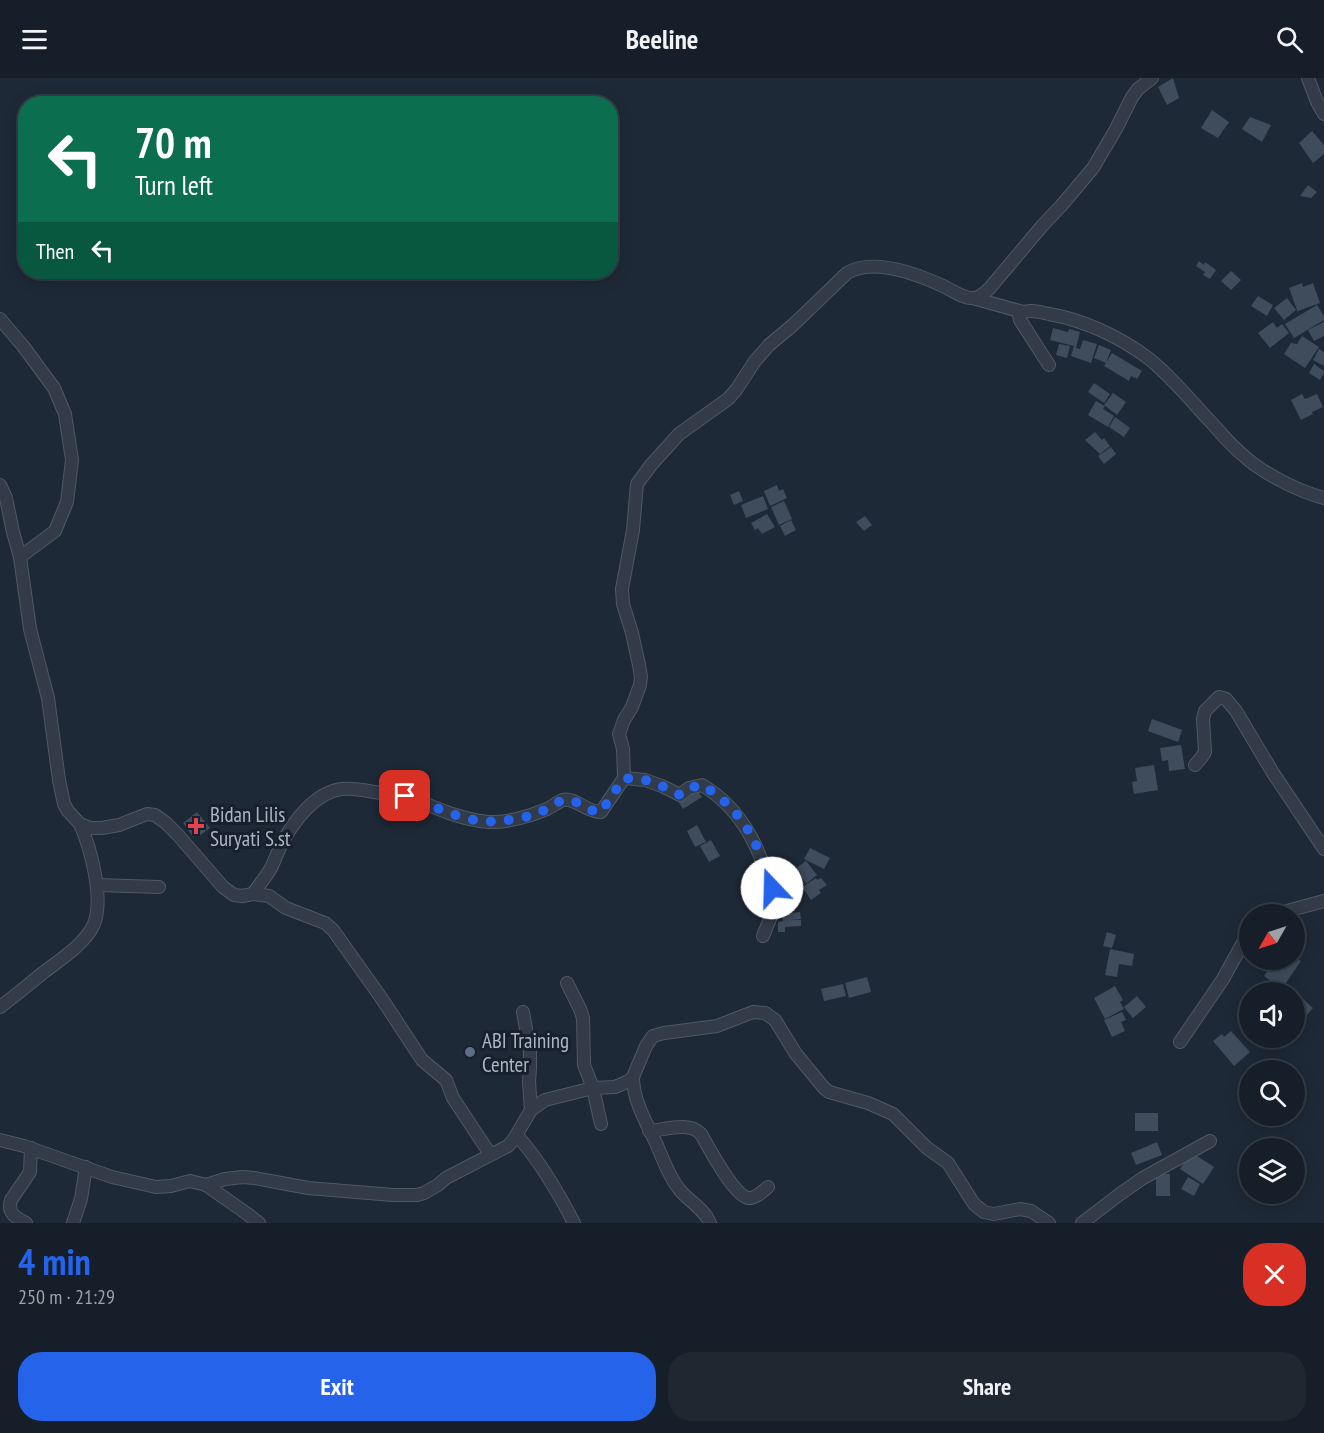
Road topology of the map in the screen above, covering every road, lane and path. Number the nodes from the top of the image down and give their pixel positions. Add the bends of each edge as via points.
1 (1152, 78) edge
2 (1308, 78) edge
3 (1324, 114) edge
4 (976, 299) junction
5 (1023, 312) junction
6 (0, 319) edge
7 (1049, 364) dead end
8 (0, 485) edge
9 (1324, 498) edge
10 (20, 557) junction
11 (1195, 765) dead end
12 (624, 778) junction
13 (80, 824) junction
14 (1324, 849) edge
15 (97, 885) junction
16 (159, 887) dead end
17 (252, 894) junction
18 (1324, 901) edge
19 (1305, 906) edge
20 (763, 936) dead end
21 (1239, 949) edge
22 (567, 983) dead end
23 (0, 1007) edge
24 (523, 1012) dead end
25 (1180, 1042) dead end
26 (633, 1077) junction
27 (593, 1088) junction
28 (531, 1110) junction
29 (601, 1124) dead end
30 (649, 1131) junction
31 (514, 1139) junction
32 (0, 1140) edge
33 (1210, 1141) dead end
34 (31, 1148) junction
35 (490, 1155) junction
36 (86, 1167) junction
37 (206, 1185) junction
38 (768, 1187) dead end
39 (26, 1223) edge
40 (73, 1223) edge
41 (259, 1223) edge
42 (573, 1223) edge
43 (710, 1223) edge
44 (1049, 1223) edge
45 (1082, 1223) edge

1 - 4 street via 1132,97 1093,168 989,289
2 - 3 street
4 - 5 street
4 - 12 street via 892,268 847,273 769,345 728,399 679,434 637,484 622,598 641,677 619,734
5 - 7 street via 1020,320
5 - 9 street via 1066,317 1110,334 1148,359 1244,457 1299,490
6 - 10 street via 54,388 65,414 72,460 67,502 55,531
8 - 10 street
10 - 13 street via 30,629 48,698 61,795
11 - 14 street via 1205,752 1206,711 1219,697 1226,699
12 - 17 street via 601,812 562,800 526,817 490,822 413,798 340,789 306,810
12 - 20 street via 645,780 680,795 702,785 716,793 744,823 776,902
13 - 15 street
13 - 17 street via 102,828 155,815 227,891 242,896
15 - 16 street
15 - 23 street via 96,916 88,933
17 - 35 street via 269,897 333,930 422,1060 446,1080 453,1098
18 - 19 street
21 - 25 street
22 - 27 street via 582,1018 584,1065
24 - 28 street via 530,1052
26 - 27 street via 615,1087
26 - 30 street
26 - 44 street via 653,1036 717,1026 753,1012 765,1013 776,1020 796,1054 824,1088 893,1114 948,1163 974,1204 984,1212 1020,1209
27 - 28 street via 552,1098
27 - 29 street
28 - 31 street
30 - 38 street via 686,1127 697,1130 743,1195 754,1197
30 - 43 street via 668,1173
31 - 35 street
31 - 42 street via 520,1139 529,1149
32 - 34 street
33 - 45 street via 1143,1178
34 - 36 street
34 - 39 street via 30,1172 9,1205 9,1210
35 - 37 street via 417,1195 308,1188 254,1178 225,1179
36 - 37 street via 148,1186 165,1187 190,1181
36 - 40 street
37 - 41 street

